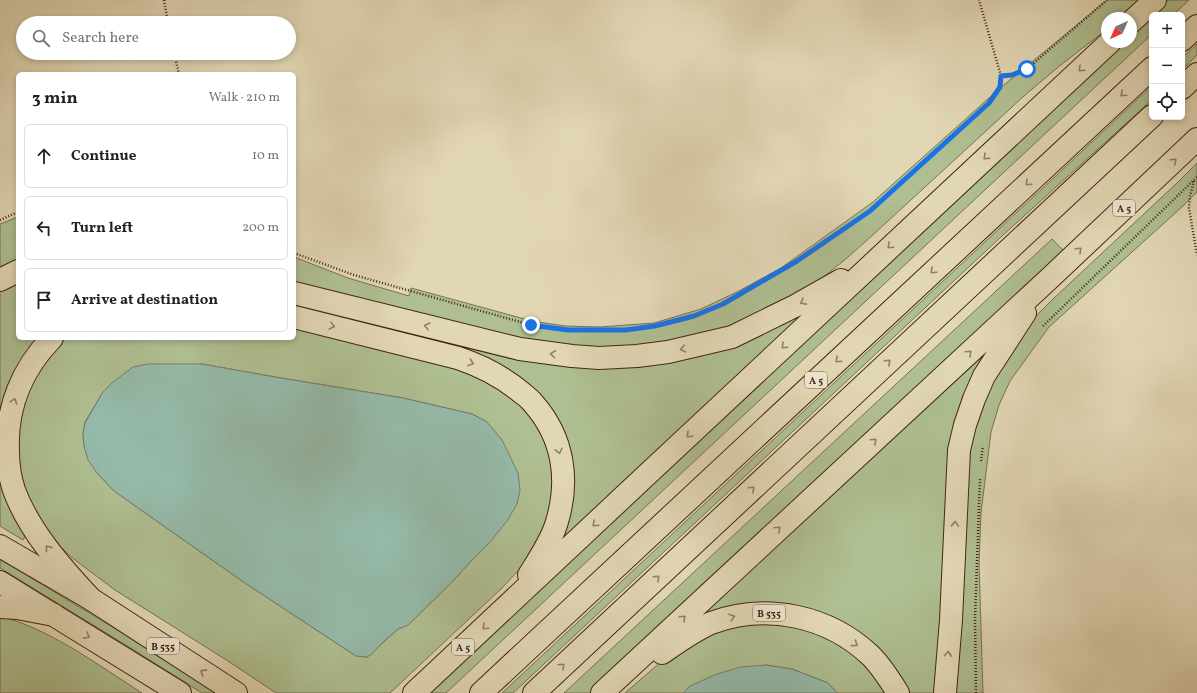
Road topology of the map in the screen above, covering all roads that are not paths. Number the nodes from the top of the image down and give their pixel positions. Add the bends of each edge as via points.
1 (1155, 0) edge
2 (1137, 16) edge
3 (1197, 26) edge
4 (1185, 37) edge
5 (1104, 48) edge
6 (1149, 71) edge
7 (1197, 74) edge
8 (1185, 85) edge
9 (1149, 119) edge
10 (1197, 139) edge
11 (873, 262) junction
12 (16, 272) edge
13 (1051, 277) junction
14 (0, 280) edge
15 (296, 293) edge
16 (296, 318) edge
17 (50, 340) edge
18 (0, 546) edge
19 (0, 582) edge
20 (91, 600) junction
21 (513, 600) junction
22 (0, 607) edge
23 (54, 615) junction
24 (624, 673) junction
25 (180, 693) edge
26 (236, 693) edge
27 (414, 693) edge
28 (481, 693) edge
29 (534, 693) edge
30 (602, 693) edge
31 (898, 693) edge
32 (946, 693) edge

1 - 2 highway
3 - 4 highway
5 -> 11 highway
6 -> 28 highway, A 5
7 - 8 highway
29 -> 9 highway
13 -> 10 highway, A 5
11 -> 15 highway via 813,296 732,336 668,352 636,356 599,358 520,349
11 -> 21 highway, A 5
12 - 14 highway
24 -> 13 highway, A 5
32 -> 13 highway, A 5 via 959,450 965,425 984,376
16 -> 21 highway, A 5 via 479,365 533,402 557,442 563,466 564,489 556,525 550,539
20 -> 17 highway via 62,567 27,516 14,489 8,464 7,436 14,399 32,362
18 - 20 highway, B 535
19 - 23 highway, B 535
26 -> 20 highway, B 535
21 -> 27 highway, A 5
22 - 23 highway, B 535
23 -> 25 highway, B 535
24 - 30 highway, A 5
24 -> 31 highway, B 535 via 712,623 740,615 766,613 792,615 835,630 871,656

